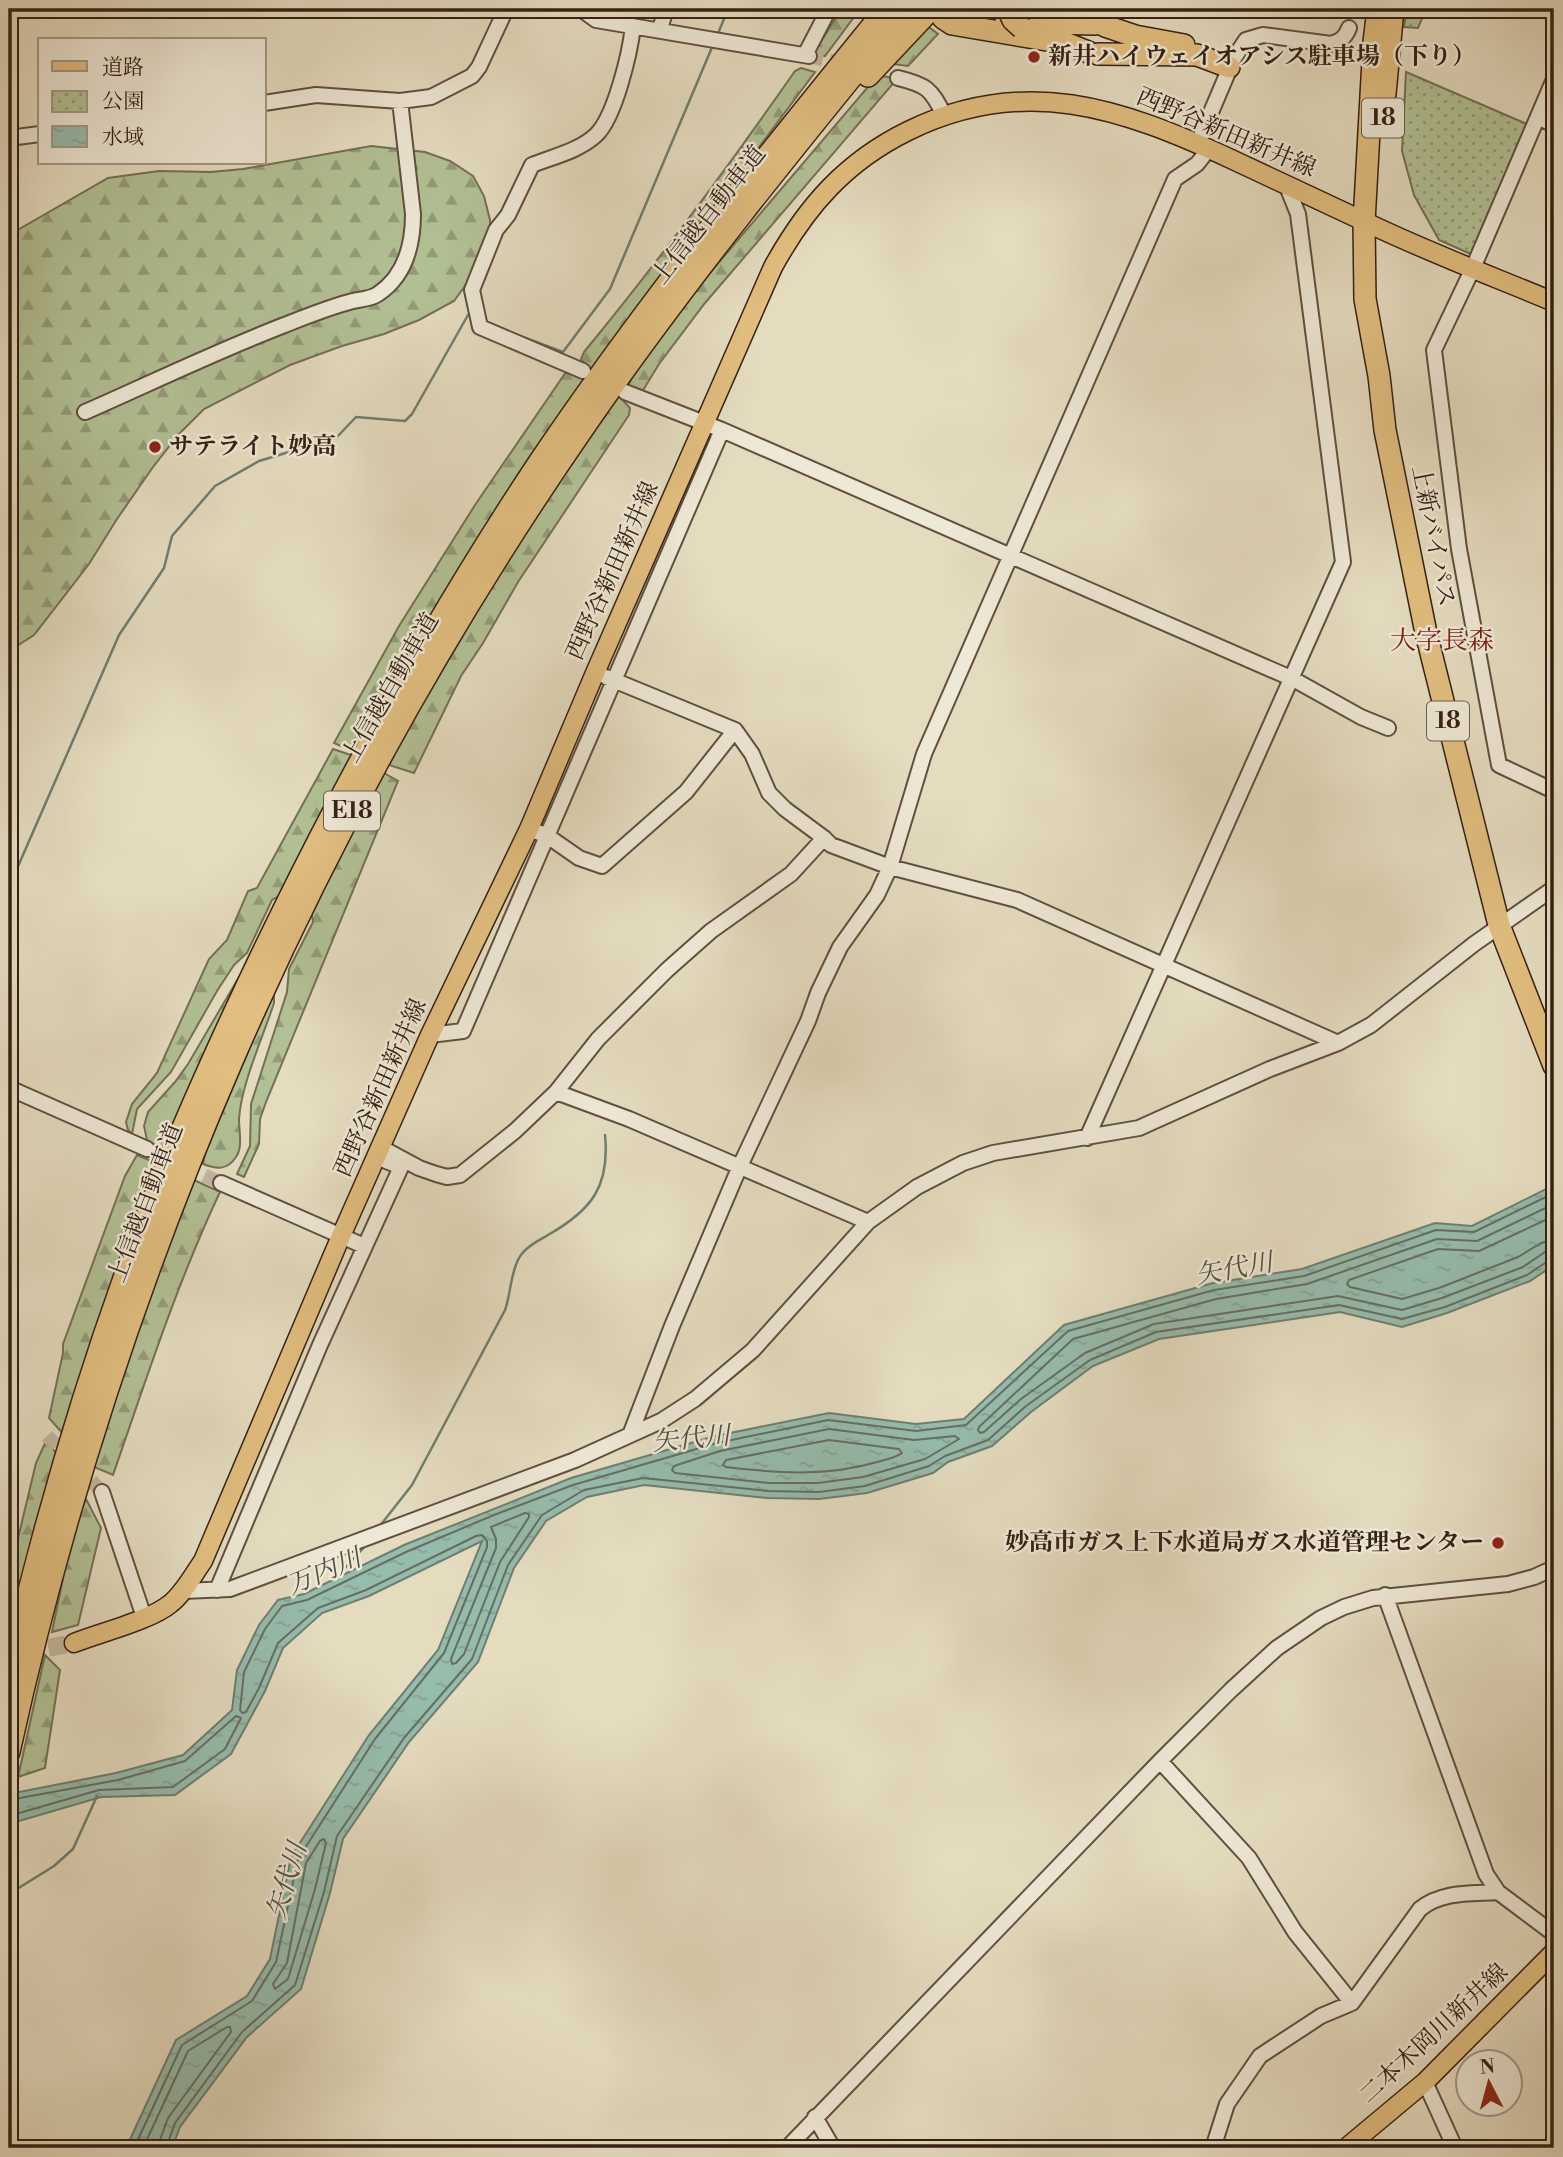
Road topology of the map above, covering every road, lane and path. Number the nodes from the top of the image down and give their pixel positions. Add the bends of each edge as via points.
1 (506, 9) edge
2 (581, 9) edge
3 (666, 9) edge
4 (829, 9) edge
5 (871, 9) edge
6 (886, 9) edge
7 (906, 9) edge
8 (1008, 9) edge
9 (1378, 9) edge
10 (1393, 9) edge
11 (941, 12) edge
12 (1023, 18) edge
13 (633, 26) junction
14 (1349, 28) dead end
15 (660, 29) junction
16 (1061, 33) junction
17 (1231, 62) junction
18 (898, 78) dead end
19 (1554, 79) edge
20 (400, 101) junction
21 (266, 103) edge
22 (944, 115) junction
23 (1538, 117) junction
24 (1554, 125) edge
25 (38, 134) edge
26 (9, 138) edge
27 (1203, 146) junction
28 (773, 148) junction
29 (1286, 184) junction
30 (1370, 225) junction
31 (703, 265) junction
32 (1473, 268) junction
33 (1554, 302) edge
34 (583, 371) dead end
35 (625, 392) dead end
36 (85, 412) dead end
37 (713, 427) junction
38 (1010, 557) junction
39 (595, 673) junction
40 (1293, 679) junction
41 (613, 680) junction
42 (1388, 727) dead end
43 (735, 730) junction
44 (1554, 791) edge
45 (538, 832) junction
46 (824, 838) junction
47 (890, 867) junction
48 (1554, 888) edge
49 (1499, 925) junction
50 (1165, 965) junction
51 (430, 1035) junction
52 (1338, 1043) junction
53 (1553, 1062) edge
54 (9, 1088) edge
55 (556, 1092) junction
56 (1087, 1138) junction
57 (147, 1149) tunnel mouth
58 (378, 1152) junction
59 (740, 1166) junction
60 (221, 1183) tunnel mouth
61 (867, 1222) junction
62 (341, 1236) junction
63 (364, 1246) junction
64 (630, 1435) junction
65 (102, 1492) tunnel mouth
66 (1554, 1568) edge
67 (217, 1590) junction
68 (183, 1591) junction
69 (1385, 1595) junction
70 (144, 1617) junction
71 (74, 1643) tunnel mouth
72 (9, 1673) edge
73 (9, 1752) edge
74 (1160, 1762) junction
75 (1498, 1892) junction
76 (1554, 1934) edge
77 (1554, 1952) edge
78 (1352, 2003) junction
79 (1425, 2082) junction
80 (815, 2117) junction
81 (787, 2148) edge
82 (832, 2148) edge
83 (1213, 2148) edge
84 (1346, 2148) edge
85 (1455, 2148) edge

1 - 20 street via 472,76 432,97
2 - 13 street via 596,20
3 - 15 street
4 - 15 street via 807,55
5 - 28 highway
6 - 28 highway, 上信越自動車道 / E18
7 - 31 highway, 上信越自動車道 / E18
8 - 12 highway, bridge via 1013,20
9 - 30 highway, 上新バイパス / 18
10 - 30 highway, 上新バイパス / 18
11 - 16 highway via 952,24
11 - 31 highway via 840,105
12 - 16 highway
13 - 15 street
13 - 34 street via 626,66 608,116 597,134 579,146 531,165 496,230 472,290 480,327
14 - 17 street via 1340,42 1331,44 1254,37 1240,46
16 - 17 highway via 1093,53 1196,55
16 - 17 highway via 1100,25 1219,51
17 - 27 street
18 - 22 street via 922,84 933,93
19 - 23 street
20 - 21 street via 316,95
20 - 36 street via 413,230 404,264 377,296 281,326
22 - 27 main road, 西野谷新田新井線 via 992,103 1066,103 1111,111
22 - 37 main road, 西野谷新田新井線 via 878,148 814,202 773,267
23 - 24 street
23 - 32 street
25 - 26 street
27 - 29 main road, 西野谷新田新井線
27 - 38 street via 1197,163 1175,179
28 - 72 highway, 上信越自動車道 / E18 via 652,304 537,466 437,625 327,822 233,1016 147,1218 58,1486
29 - 30 main road, 西野谷新田新井線
29 - 40 street via 1298,214 1343,562
30 - 32 main road, 西野谷新田新井線
30 - 49 highway, 上新バイパス / 18 via 1365,299 1387,442 1426,633
31 - 73 highway, 上信越自動車道 / E18 via 586,424 483,582 380,759 282,950 219,1088 138,1295 51,1574
32 - 33 main road, 西野谷新田新井線
32 - 44 street via 1434,350 1459,549 1499,765
35 - 37 street
37 - 38 street
37 - 39 main road, 西野谷新田新井線
37 - 41 street
38 - 40 street
38 - 47 street via 924,754
39 - 41 street
39 - 45 main road, 西野谷新田新井線
40 - 42 street
40 - 50 street
41 - 43 street
41 - 45 street
43 - 45 street via 686,792 603,866 579,858
43 - 46 street via 752,754 769,793
45 - 51 main road, 西野谷新田新井線
45 - 51 street via 463,1031
46 - 47 street via 831,845
46 - 55 street via 791,874 711,931 667,970 598,1039
47 - 50 street via 1017,900
47 - 59 street via 877,895 840,947
48 - 49 street
49 - 52 street via 1371,1025
49 - 53 highway, 上新バイパス / 18
50 - 52 street
50 - 56 street
51 - 58 main road, 西野谷新田新井線
52 - 56 street via 1139,1128
54 - 57 street
55 - 58 street via 460,1175 436,1174
55 - 59 street
56 - 61 street via 963,1163 917,1187
58 - 62 main road, 西野谷新田新井線
58 - 63 street via 401,1167
59 - 61 street
59 - 64 street
60 - 62 street
61 - 64 street via 753,1350 695,1399
62 - 63 street
62 - 68 main road, 西野谷新田新井線 via 203,1560
63 - 67 street
64 - 67 street via 562,1465
65 - 70 street
66 - 69 street via 1508,1584
67 - 68 street
68 - 70 main road, 西野谷新田新井線 via 169,1606
69 - 74 street via 1321,1618 1277,1648
69 - 75 street via 1474,1844
70 - 71 main road, 西野谷新田新井線
74 - 78 street via 1249,1858 1295,1932
74 - 80 street
75 - 76 street
75 - 78 street via 1429,1901
77 - 79 main road, 二本木岡川新井線
78 - 83 street via 1321,2016 1260,2056 1227,2104
79 - 84 main road, 二本木岡川新井線
79 - 85 street
80 - 81 street
80 - 82 street

